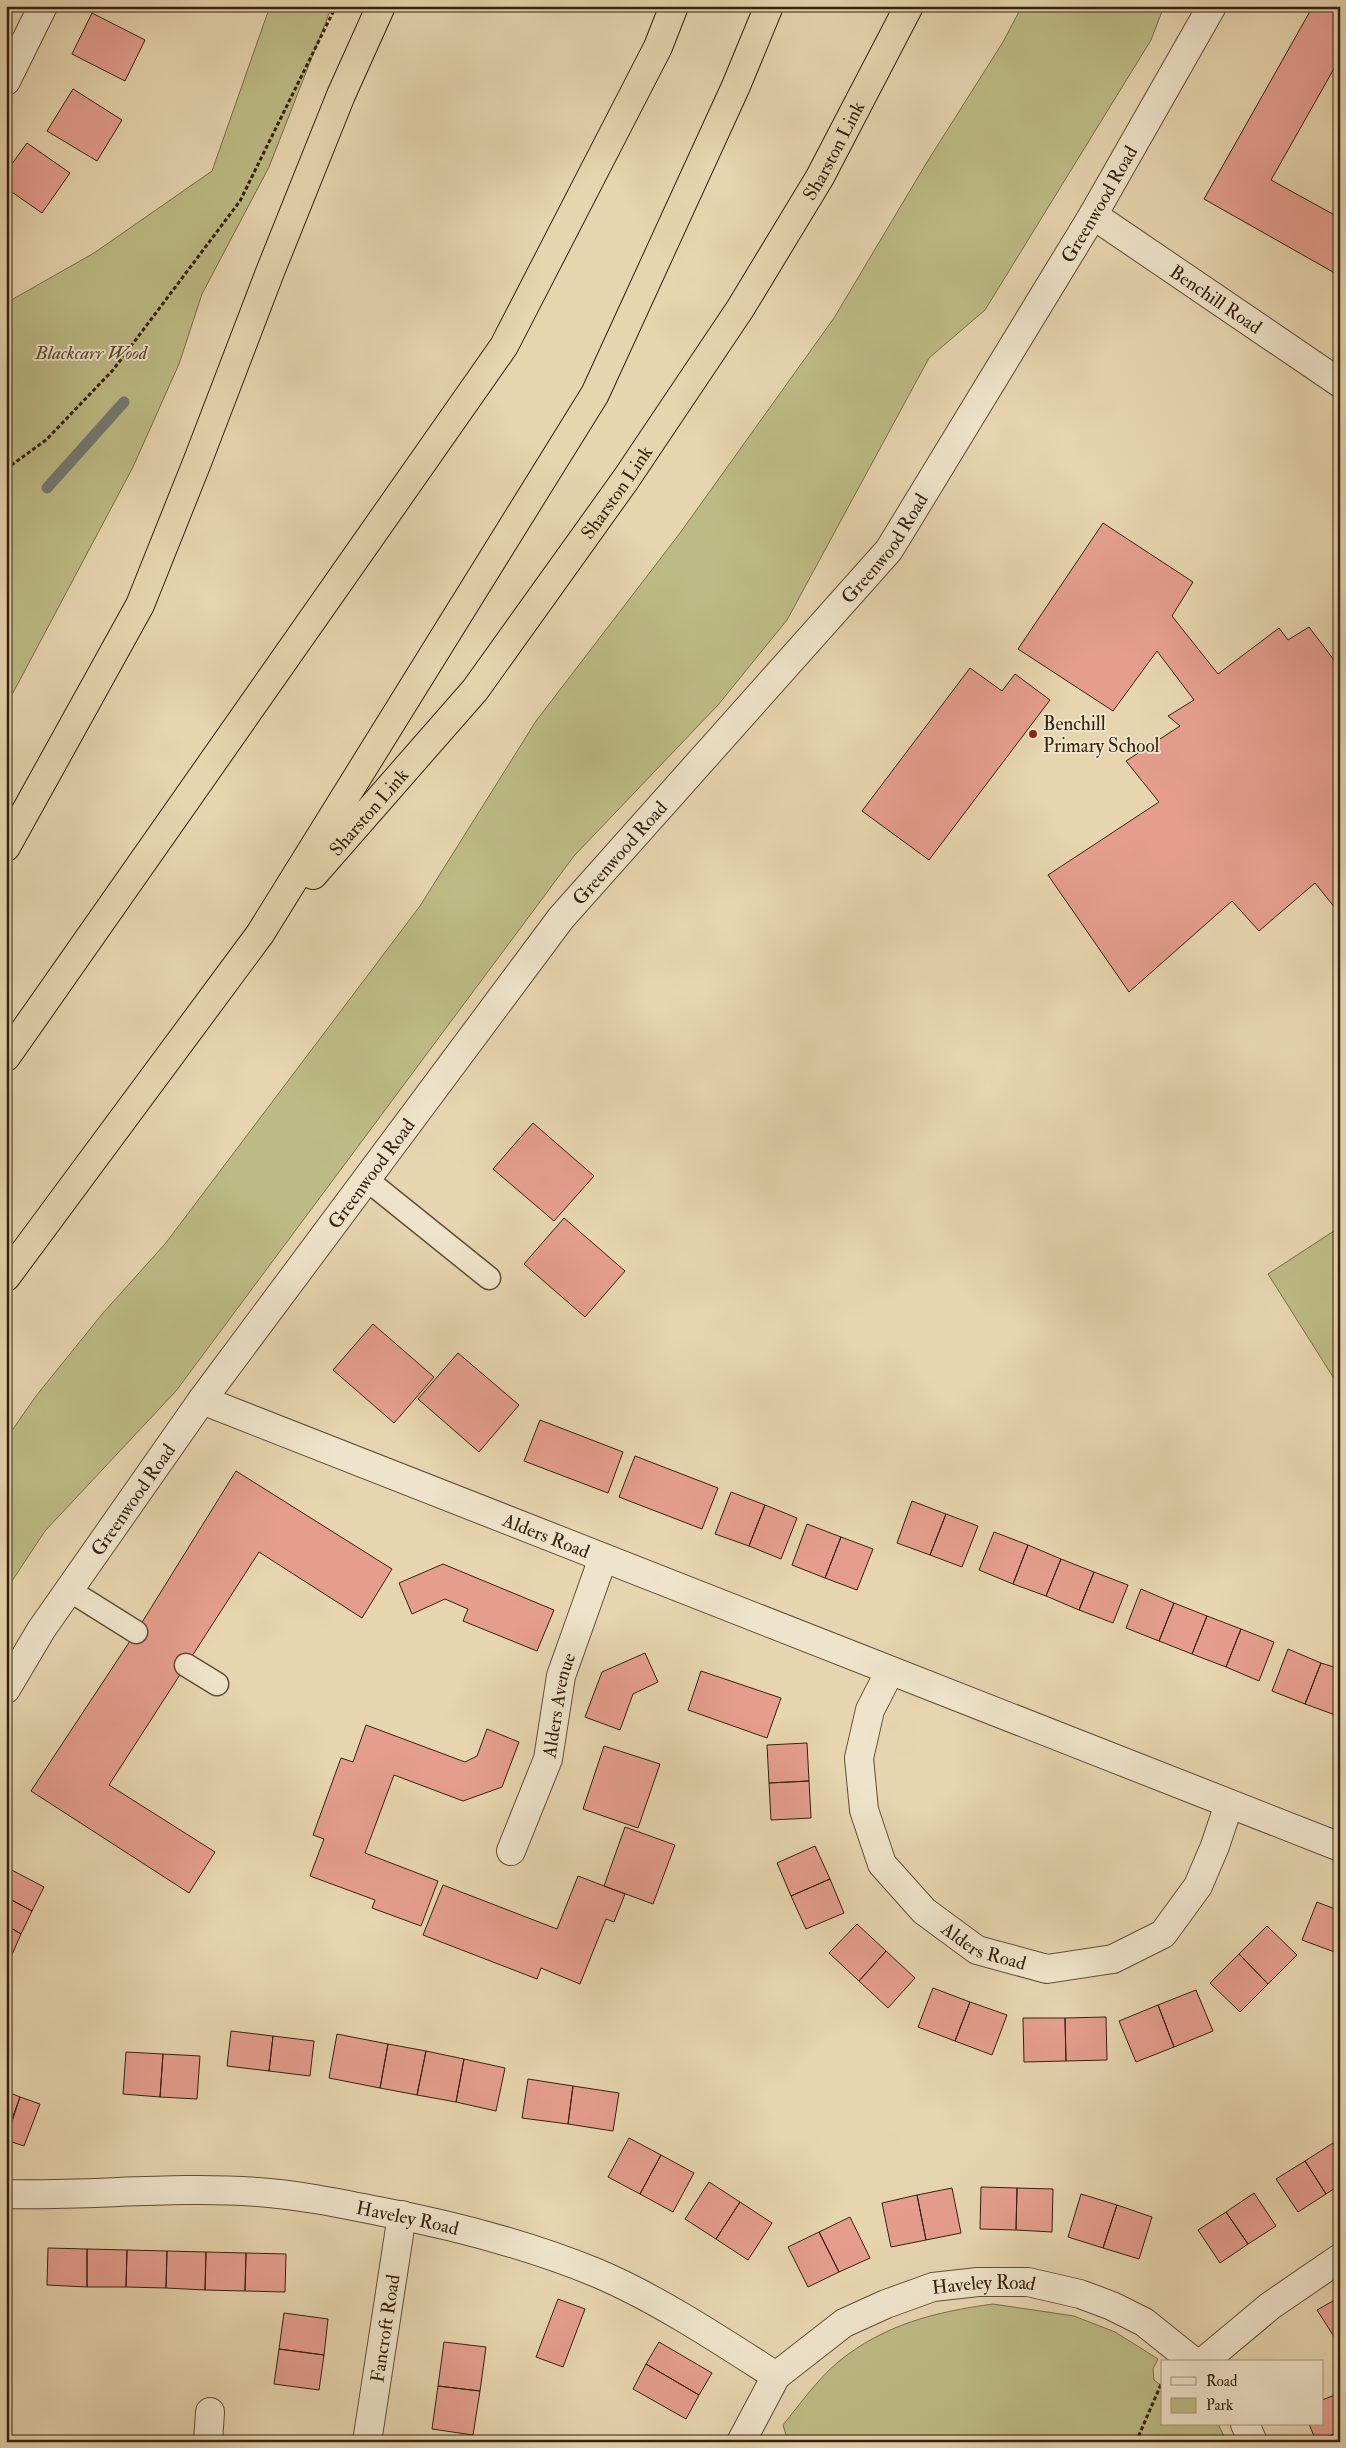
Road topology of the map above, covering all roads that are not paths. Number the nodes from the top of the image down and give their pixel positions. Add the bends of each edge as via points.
1 (44, 6) edge
2 (381, 6) edge
3 (674, 6) edge
4 (769, 6) edge
5 (909, 6) edge
6 (1212, 6) edge
7 (6, 81) edge
8 (1093, 215) junction
9 (1340, 384) edge
10 (6, 847) edge
11 (260, 934) junction
12 (6, 1057) edge
13 (366, 1179) junction
14 (6, 1278) edge
15 (489, 1278) dead end
16 (202, 1400) junction
17 (603, 1558) junction
18 (69, 1590) junction
19 (136, 1632) dead end
20 (186, 1665) dead end
21 (890, 1671) junction
22 (217, 1684) dead end
23 (6, 1689) edge
24 (1229, 1804) junction
25 (1340, 1847) edge
26 (511, 1851) dead end
27 (6, 2194) edge
28 (402, 2215) junction
29 (1340, 2258) edge
30 (1192, 2360) edge
31 (1205, 2360) edge
32 (776, 2376) junction
33 (210, 2412) dead end
34 (1246, 2426) edge
35 (208, 2442) edge
36 (367, 2442) edge
37 (742, 2442) edge
38 (1253, 2442) edge

1 - 7 street
2 - 10 highway via 341,95 273,264 140,605
3 - 12 highway via 658,47 504,346
4 - 11 highway via 736,86 595,394
5 - 11 highway, Sharston Link via 820,177 740,309 626,479 475,690
6 - 8 street, Greenwood Road
8 - 9 street, Benchill Road
8 - 13 street, Greenwood Road via 889,550 562,918
11 - 14 highway
13 - 15 lane
13 - 16 street, Greenwood Road
16 - 17 street, Alders Road
16 - 18 street, Greenwood Road
17 - 21 street, Alders Road
17 - 26 street, Alders Avenue via 561,1676 548,1758
18 - 19 lane
18 - 23 street, Greenwood Road
20 - 22 lane
21 - 24 street, Alders Road
21 - 24 street, Alders Road via 870,1710 859,1758 867,1819 882,1864 924,1911 978,1950 1047,1969 1113,1959 1163,1934 1198,1886
24 - 25 street, Alders Road
27 - 28 street, Haveley Road via 180,2189 258,2192 318,2198
28 - 32 street, Haveley Road via 476,2231 598,2274 699,2326
28 - 36 street, Fancroft Road
29 - 31 street via 1270,2306
30 - 32 street, Haveley Road via 1144,2322 1096,2300 1028,2282 978,2282 933,2287 844,2323
32 - 37 street, Haveley Road
33 - 35 street
34 - 38 street

